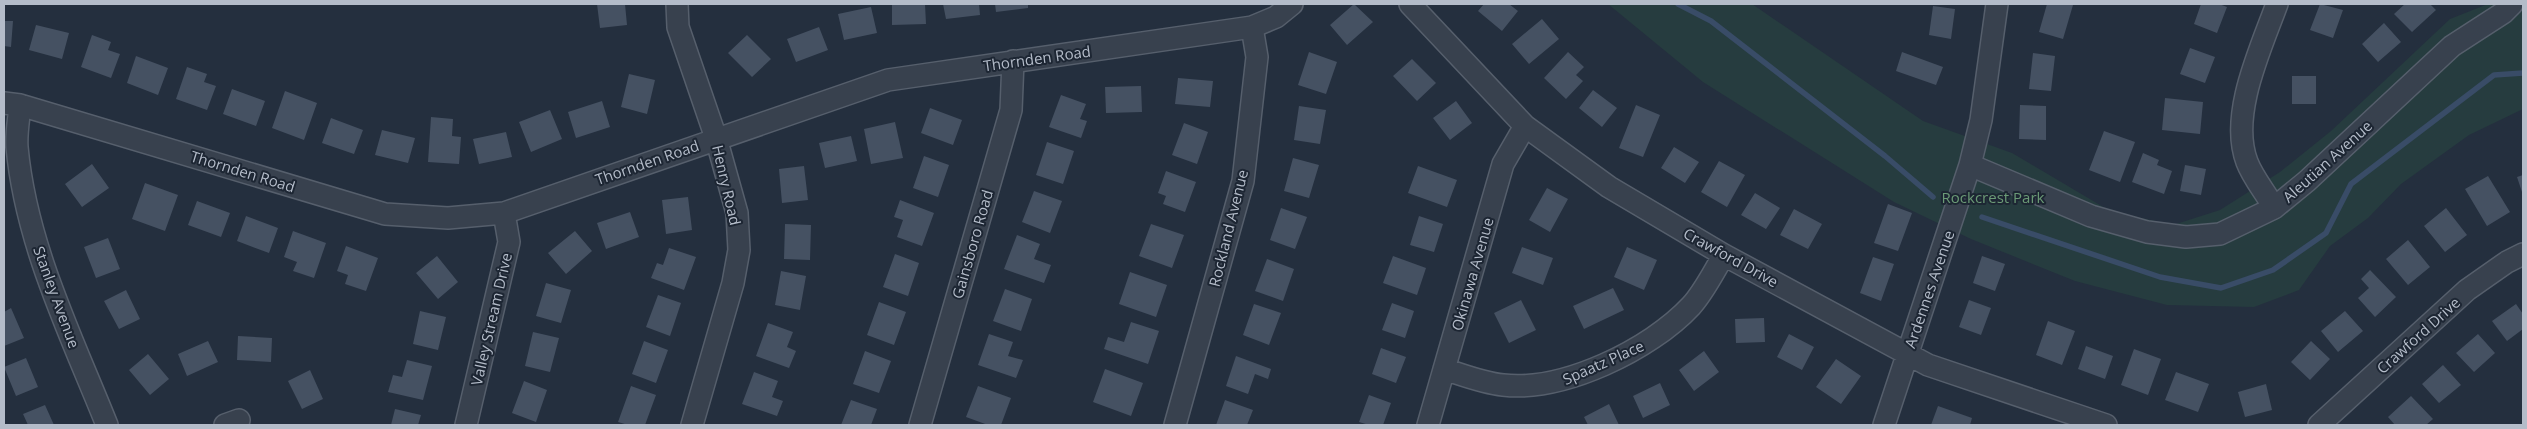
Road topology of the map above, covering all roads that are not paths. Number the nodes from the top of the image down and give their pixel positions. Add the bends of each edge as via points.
1 (677, 4) edge
2 (1292, 4) edge
3 (1410, 4) edge
4 (1997, 4) edge
5 (2277, 4) edge
6 (2512, 4) edge
7 (1252, 27) junction
8 (1013, 61) junction
9 (12, 104) edge
10 (1524, 126) junction
11 (716, 138) junction
12 (1970, 165) junction
13 (2274, 208) junction
14 (504, 213) junction
15 (2523, 254) edge
16 (1724, 255) junction
17 (1907, 354) junction
18 (1444, 369) junction
19 (107, 425) edge
20 (466, 425) edge
21 (692, 425) edge
22 (920, 425) edge
23 (1175, 425) edge
24 (1428, 425) edge
25 (1884, 425) edge
26 (2106, 425) edge
27 (2319, 425) edge

1 - 11 street, Henry Road via 678,27
2 - 7 street, Thornden Road via 1276,17
3 - 10 street, Crawford Drive
4 - 12 street, Ardennes Avenue via 1981,120
5 - 13 street via 2247,86 2241,123 2247,162
6 - 13 street, Aleutian Avenue via 2452,46 2308,181
7 - 8 street, Thornden Road
7 - 23 street, Rockland Avenue via 1257,58 1243,180
8 - 11 street, Thornden Road via 888,80
8 - 22 street, Gainsboro Road via 1011,110
9 - 14 street, Thornden Road via 386,214 448,218
9 - 19 street, Stanley Avenue via 24,195 43,266
10 - 16 street, Crawford Drive via 1609,187
10 - 18 street, Okinawa Avenue via 1503,164
11 - 14 street, Thornden Road
11 - 21 street, Henry Road via 737,213 739,250 733,283
12 - 13 street, Aleutian Avenue via 2091,216 2147,232 2186,237 2220,234
12 - 17 street, Ardennes Avenue
14 - 20 street, Valley Stream Drive via 509,242
15 - 27 street, Crawford Drive via 2467,290
16 - 17 street, Crawford Drive
16 - 18 street, Spaatz Place via 1692,306 1652,340 1568,380 1543,386 1502,385
17 - 25 street, Ardennes Avenue
17 - 26 street, Crawford Drive via 1928,365
18 - 24 street, Okinawa Avenue

